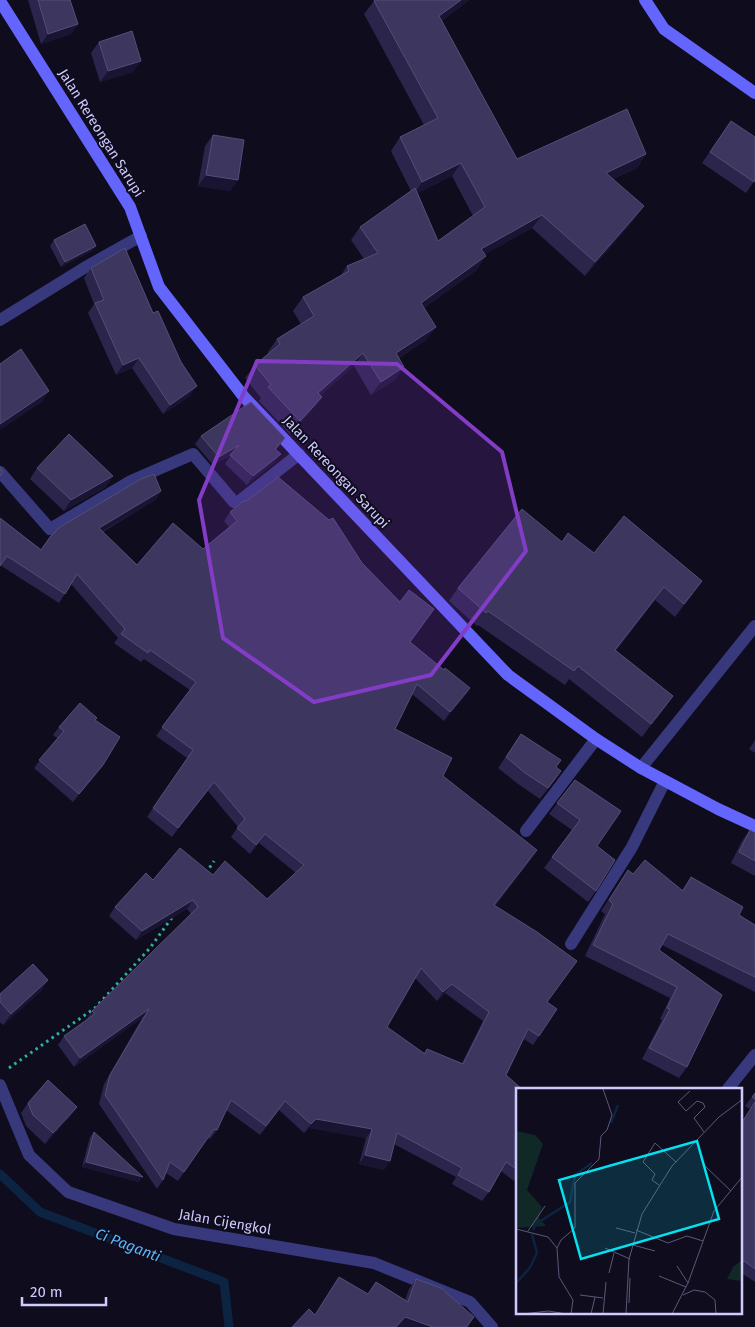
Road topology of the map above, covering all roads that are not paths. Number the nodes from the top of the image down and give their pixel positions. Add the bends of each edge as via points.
1 (644, 0) edge
2 (0, 1) edge
3 (755, 93) edge
4 (141, 236) junction
5 (0, 320) edge
6 (299, 454) junction
7 (0, 472) edge
8 (755, 626) edge
9 (596, 739) junction
10 (641, 768) junction
11 (665, 782) junction
12 (755, 826) edge
13 (526, 831) dead end
14 (571, 944) dead end
15 (755, 1055) edge
16 (0, 1085) edge
17 (729, 1088) edge
18 (492, 1327) edge

1 - 3 street via 664,29
2 - 4 street, Jalan Rereongan Sarupi via 130,208
4 - 5 street
4 - 6 street, Jalan Rereongan Sarupi via 159,287 244,397
6 - 7 street via 237,503 193,454 131,481 50,529
6 - 9 street, Jalan Rereongan Sarupi via 508,675
8 - 10 street
9 - 10 street, Jalan Rereongan Sarupi
9 - 13 street
10 - 11 street, Jalan Rereongan Sarupi
11 - 12 street, Jalan Rereongan Sarupi
11 - 14 street via 632,846
15 - 17 street
16 - 18 street, Jalan Cijengkol via 29,1156 68,1192 174,1230 374,1263 470,1302

